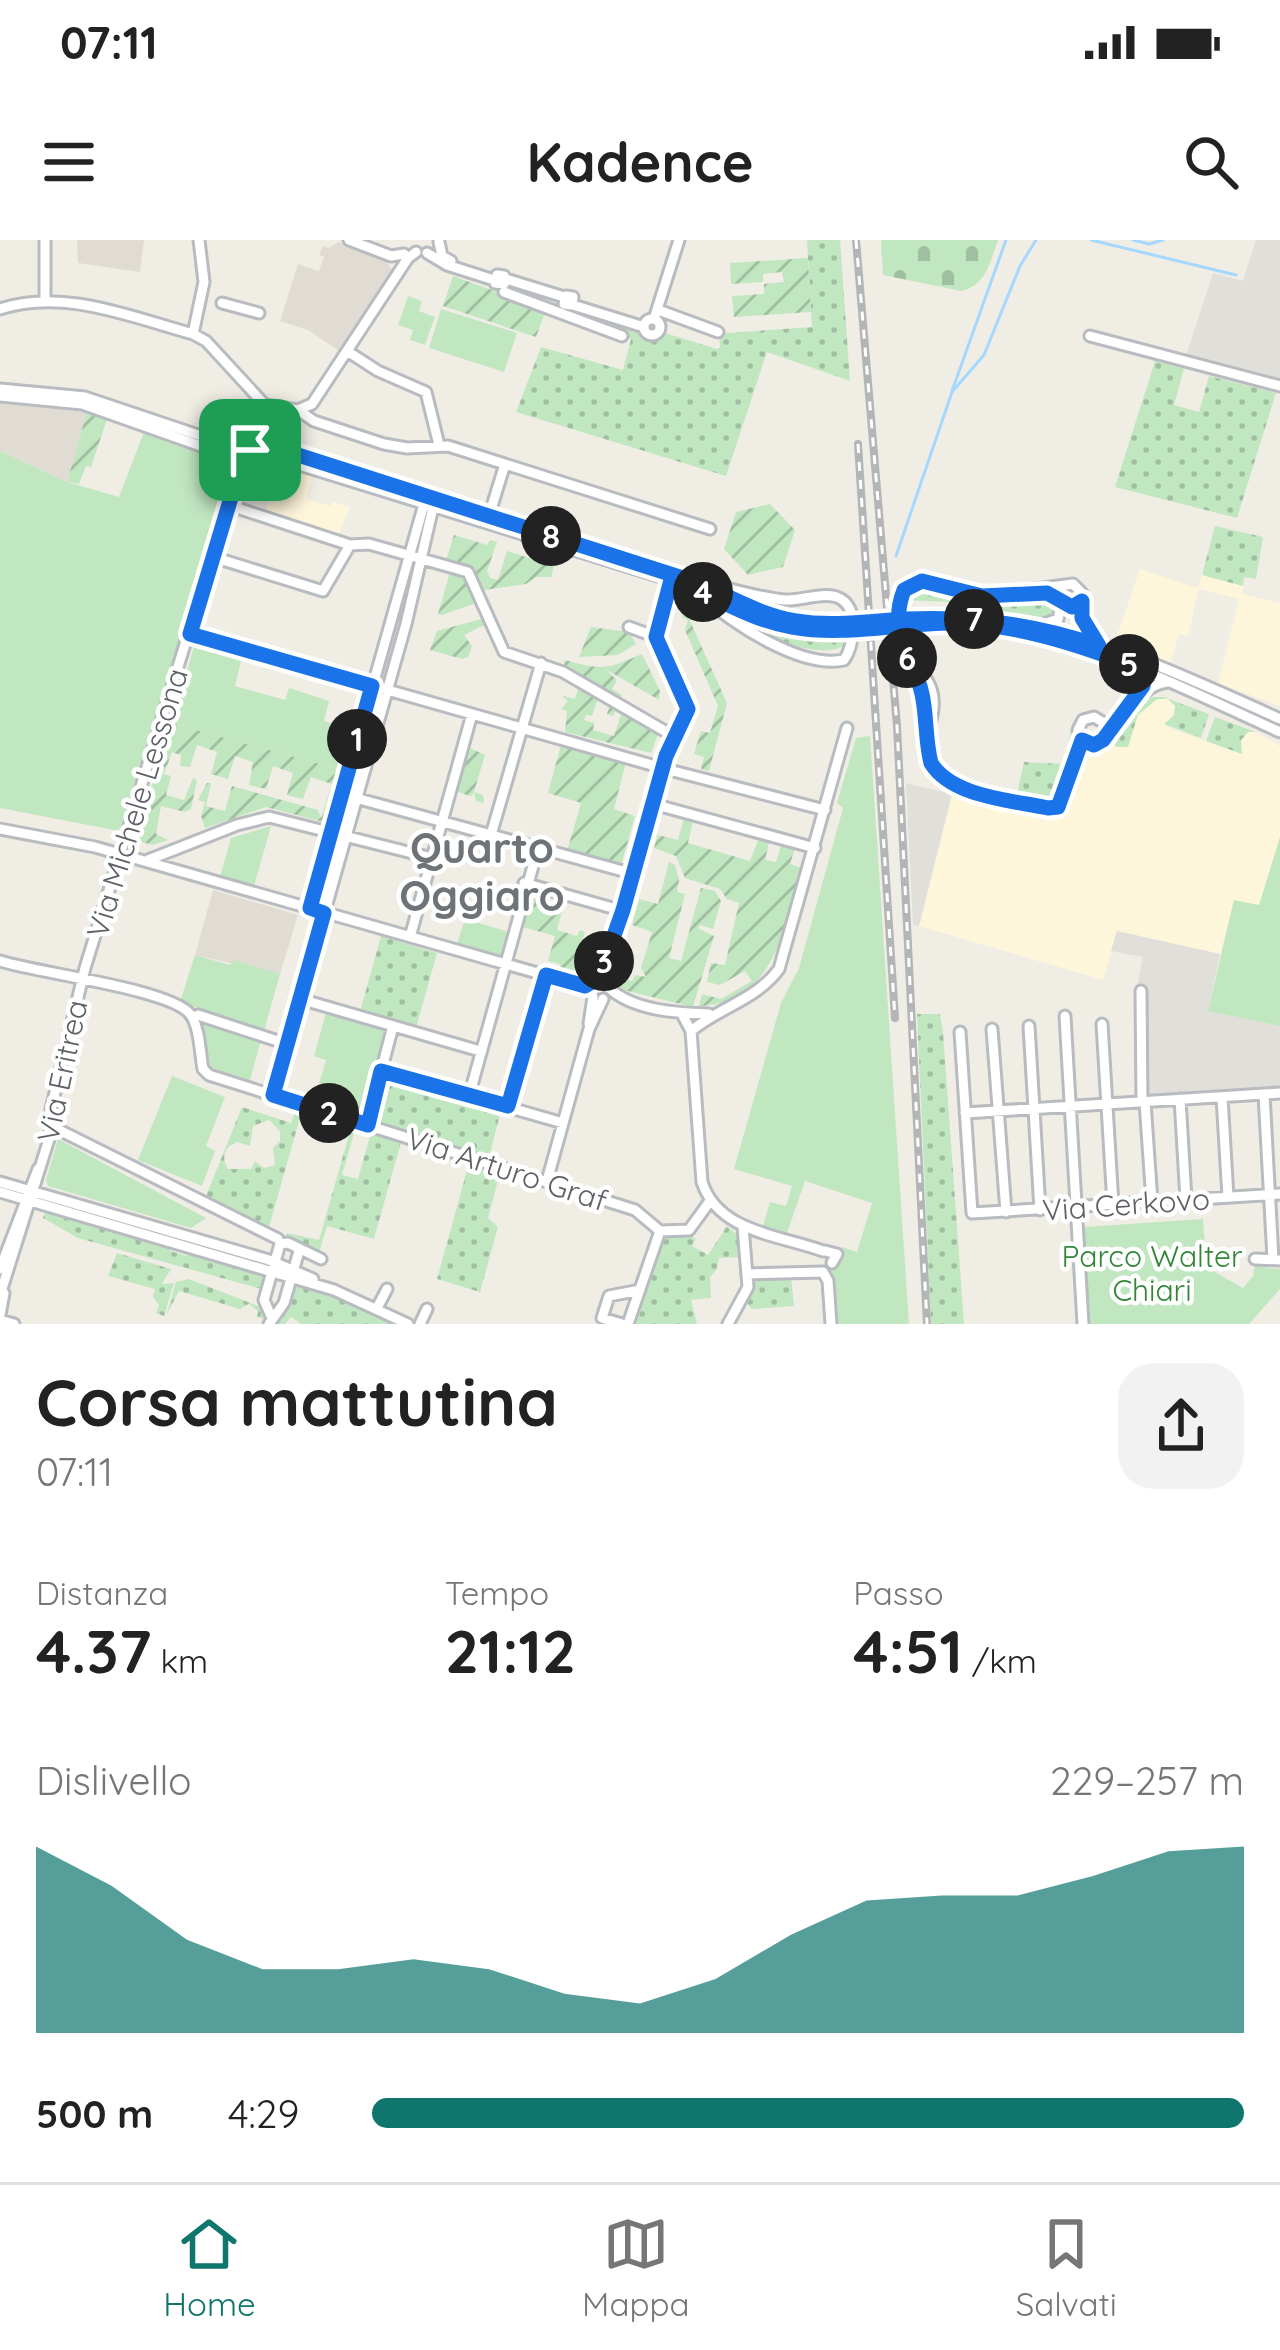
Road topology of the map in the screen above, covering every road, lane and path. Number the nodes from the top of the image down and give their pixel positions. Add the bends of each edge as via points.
1 (45, 240) edge
2 (200, 240) edge
3 (349, 240) edge
4 (679, 240) edge
5 (407, 241) edge
6 (439, 241) edge
7 (416, 253) junction
8 (501, 282) junction
9 (45, 301) junction
10 (569, 301) junction
11 (547, 302) junction
12 (223, 303) dead end
13 (0, 309) edge
14 (259, 313) dead end
15 (651, 320) junction
16 (718, 332) dead end
17 (193, 334) junction
18 (622, 336) dead end
19 (1090, 336) dead end
20 (347, 351) junction
21 (1280, 386) edge
22 (0, 392) edge
23 (312, 404) junction
24 (265, 405) junction
25 (298, 410) junction
26 (339, 430) junction
27 (439, 445) junction
28 (247, 449) junction
29 (505, 464) junction
30 (431, 504) junction
31 (228, 506) junction
32 (489, 515) junction
33 (710, 529) dead end
34 (350, 545) junction
35 (214, 556) junction
36 (410, 556) junction
37 (422, 559) junction
38 (671, 580) junction
39 (698, 586) junction
40 (1066, 586) junction
41 (1037, 592) junction
42 (1061, 601) junction
43 (1082, 601) junction
44 (907, 622) junction
45 (1022, 624) junction
46 (629, 628) dead end
47 (190, 634) junction
48 (656, 637) junction
49 (1099, 646) junction
50 (541, 663) junction
51 (1129, 664) junction
52 (923, 681) junction
53 (1177, 682) junction
54 (372, 686) junction
55 (387, 690) junction
56 (1141, 694) junction
57 (923, 704) junction
58 (939, 712) junction
59 (472, 714) junction
60 (1280, 716) edge
61 (848, 728) dead end
62 (523, 729) junction
63 (1105, 729) junction
64 (663, 730) junction
65 (677, 735) junction
66 (1280, 735) edge
67 (927, 739) junction
68 (1083, 746) junction
69 (664, 762) junction
70 (341, 794) junction
71 (356, 798) junction
72 (653, 804) junction
73 (824, 810) junction
74 (442, 821) junction
75 (0, 829) edge
76 (330, 833) junction
77 (346, 833) junction
78 (491, 835) junction
79 (126, 840) junction
80 (538, 848) junction
81 (815, 848) junction
82 (177, 849) junction
83 (122, 856) junction
84 (436, 859) junction
85 (143, 862) junction
86 (172, 870) junction
87 (634, 874) junction
88 (525, 884) junction
89 (310, 908) junction
90 (623, 910) junction
91 (324, 913) junction
92 (410, 937) junction
93 (0, 961) edge
94 (504, 964) junction
95 (546, 975) junction
96 (82, 977) junction
97 (600, 991) junction
98 (1141, 991) dead end
99 (300, 999) junction
100 (193, 1013) junction
101 (710, 1015) junction
102 (683, 1016) junction
103 (1065, 1016) dead end
104 (1102, 1024) dead end
105 (393, 1026) junction
106 (1029, 1026) dead end
107 (992, 1029) dead end
108 (691, 1031) junction
109 (960, 1032) dead end
110 (287, 1044) junction
111 (480, 1051) junction
112 (381, 1071) junction
113 (1264, 1094) junction
114 (1280, 1094) edge
115 (273, 1095) junction
116 (469, 1096) junction
117 (1222, 1097) junction
118 (1180, 1100) junction
119 (1144, 1102) junction
120 (1108, 1104) junction
121 (508, 1106) junction
122 (1072, 1106) junction
123 (1035, 1109) junction
124 (998, 1111) junction
125 (965, 1113) junction
126 (563, 1123) junction
127 (368, 1125) junction
128 (51, 1126) junction
129 (547, 1181) junction
130 (0, 1182) edge
131 (0, 1192) edge
132 (1275, 1194) edge
133 (30, 1197) junction
134 (1228, 1197) junction
135 (1186, 1200) junction
136 (710, 1201) junction
137 (1152, 1202) junction
138 (1113, 1204) junction
139 (1078, 1207) junction
140 (1040, 1210) junction
141 (1006, 1212) junction
142 (743, 1227) junction
143 (660, 1232) junction
144 (278, 1239) dead end
145 (299, 1251) junction
146 (824, 1251) dead end
147 (321, 1259) dead end
148 (1255, 1259) dead end
149 (1276, 1260) edge
150 (273, 1267) junction
151 (3, 1272) edge
152 (293, 1274) junction
153 (747, 1274) junction
154 (387, 1288) dead end
155 (640, 1290) junction
156 (0, 1295) edge
157 (377, 1307) junction
158 (427, 1310) dead end
159 (271, 1315) edge
160 (0, 1317) edge
161 (14, 1324) edge
162 (408, 1324) edge
163 (420, 1324) edge
164 (625, 1324) edge
165 (728, 1324) edge
166 (831, 1324) edge
167 (1083, 1324) edge

1 - 9 street
2 - 17 street via 204,282
3 - 7 street via 391,256
4 - 15 street
5 - 7 street
6 - 7 street
6 - 8 street via 448,260
7 - 8 street
7 - 20 street
8 - 10 street
8 - 11 street
9 - 13 street
9 - 17 street
10 - 11 street
10 - 15 street
11 - 18 street
12 - 14 street
15 - 16 street
17 - 24 street
19 - 21 street
20 - 23 street
20 - 27 street via 426,392
22 - 28 street via 82,404
23 - 25 street
23 - 26 street
24 - 25 street
24 - 28 street, Via Michele Lessona
25 - 26 street
26 - 27 street via 407,448
27 - 29 street
28 - 30 street
28 - 31 street, Via Michele Lessona
29 - 32 street
29 - 33 street
30 - 32 street
30 - 36 street
30 - 37 street
30 - 38 street
31 - 34 street
31 - 35 street, Via Michele Lessona
32 - 39 street
34 - 35 street via 323,591
34 - 36 street
35 - 47 street, Via Michele Lessona
36 - 37 street
36 - 54 street
37 - 50 street via 471,574 501,650
37 - 55 street
38 - 39 street
38 - 48 street
39 - 39 street via 843,600 851,649 839,662 753,636
39 - 44 street, bridge via 776,617 843,626
40 - 41 street
40 - 42 street
40 - 43 street via 1080,589
41 - 42 street
41 - 52 street via 982,596 910,584 898,606 903,650
42 - 43 street
42 - 45 street via 1054,622
43 - 49 street via 1082,618
44 - 45 street
44 - 51 street via 1004,627
45 - 49 street
46 - 48 street
47 - 54 street
47 - 79 street, Via Michele Lessona
48 - 65 street via 688,703
49 - 60 street
50 - 62 street
50 - 64 street
51 - 53 street
51 - 56 street via 1142,679
52 - 57 street
52 - 58 street via 934,688
53 - 56 street
53 - 66 street
54 - 55 street
54 - 70 street
55 - 59 street
55 - 71 street
56 - 63 street
57 - 58 street
57 - 67 street
58 - 67 street
59 - 62 street
59 - 74 street
61 - 73 street
62 - 69 street
62 - 78 street
63 - 68 street via 1099,743
63 - 68 street via 1094,717 1083,720
64 - 65 street
64 - 69 street
65 - 69 street
67 - 68 street via 931,763 954,785 1048,808 1061,803
69 - 72 street
69 - 73 street
70 - 71 street
70 - 76 street
71 - 74 street
71 - 77 street
72 - 81 street
72 - 87 street
73 - 81 street
74 - 78 street
74 - 84 street
75 - 83 street
76 - 77 street
76 - 82 street via 269,817
76 - 89 street
77 - 84 street
77 - 91 street
78 - 80 street
79 - 83 street, Via Michele Lessona
79 - 85 street
80 - 87 street
80 - 88 street
81 - 101 street via 779,969 755,994
82 - 85 street
82 - 86 street
83 - 85 street
83 - 96 street, Via Michele Lessona
84 - 92 street
85 - 86 street
86 - 89 street
87 - 90 street
88 - 90 street
88 - 94 street
89 - 91 street
90 - 97 street
91 - 92 street
91 - 99 street
92 - 94 street
93 - 96 street
94 - 95 street
94 - 111 street
95 - 97 street
95 - 121 street
96 - 100 street
96 - 128 street, Via Eritrea
97 - 102 street
97 - 126 street
98 - 119 street
99 - 105 street
99 - 110 street
100 - 110 street
100 - 115 street, Via Arturo Graf via 206,1073
101 - 102 street
101 - 108 street
102 - 108 street
103 - 122 street
104 - 120 street
105 - 111 street
105 - 112 street
106 - 123 street
107 - 124 street
108 - 136 street
109 - 125 street
110 - 115 street
111 - 116 street
112 - 116 street
112 - 127 street
113 - 114 street
113 - 117 street
113 - 132 street
115 - 127 street, Via Arturo Graf
116 - 121 street
117 - 118 street
117 - 134 street
118 - 119 street
118 - 135 street
119 - 120 street
119 - 137 street
120 - 122 street
120 - 138 street
121 - 126 street
122 - 123 street
122 - 139 street
123 - 124 street
123 - 140 street
124 - 125 street
124 - 141 street
125 - 141 street, Via Cerkovo via 972,1213
126 - 129 street
127 - 129 street, Via Arturo Graf
128 - 133 street, Via Eritrea
128 - 144 street
129 - 143 street, Via Arturo Graf via 639,1212
130 - 133 street
131 - 133 street
132 - 134 street, Via Cerkovo
132 - 149 street
133 - 150 street
133 - 151 street, Via Eritrea
134 - 135 street, Via Cerkovo
135 - 137 street, Via Cerkovo
136 - 142 street
136 - 143 street via 687,1231
137 - 138 street, Via Cerkovo
138 - 139 street, Via Cerkovo
139 - 140 street, Via Cerkovo
139 - 167 street
140 - 141 street, Via Cerkovo
142 - 146 street
142 - 153 street
143 - 155 street
145 - 147 street
145 - 150 street via 280,1244
145 - 152 street
148 - 149 street
150 - 152 street
150 - 159 street via 264,1300
151 - 156 street, Via Eritrea
151 - 160 street, Via Eritrea
152 - 157 street
152 - 159 street
153 - 165 street via 746,1294
153 - 166 street via 823,1272
154 - 157 street
155 - 164 street
155 - 164 street via 609,1297 602,1318
157 - 162 street
158 - 163 street
160 - 161 street

